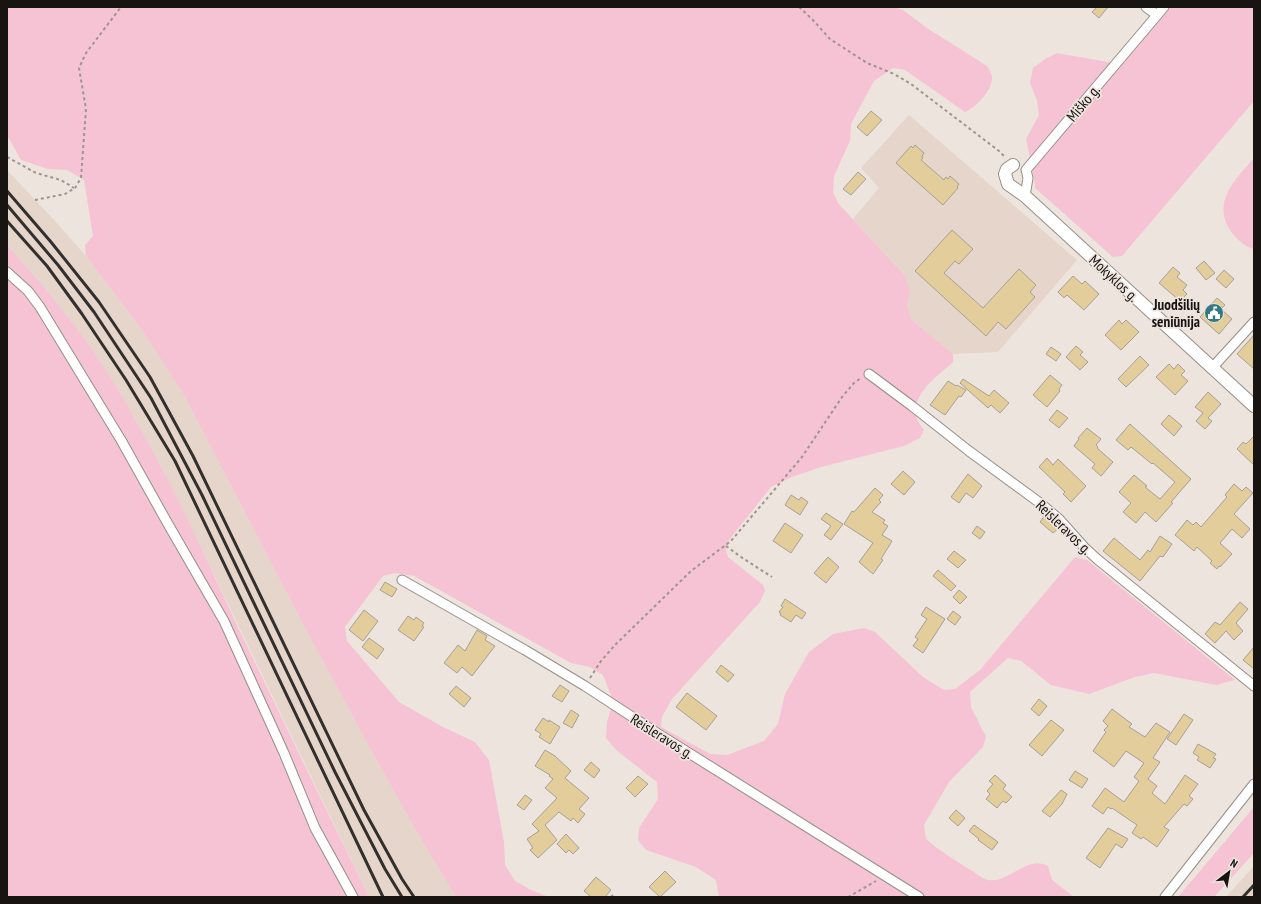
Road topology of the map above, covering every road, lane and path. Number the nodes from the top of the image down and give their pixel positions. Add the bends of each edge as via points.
1 (120, 7) edge
2 (799, 7) edge
3 (1146, 7) edge
4 (1164, 7) edge
5 (1157, 16) junction
6 (7, 157) edge
7 (1013, 165) junction
8 (1026, 170) junction
9 (75, 188) junction
10 (1025, 196) junction
11 (35, 200) dead end
12 (7, 272) edge
13 (1254, 322) edge
14 (1212, 368) junction
15 (869, 374) joint
16 (1254, 406) edge
17 (726, 546) junction
18 (772, 577) dead end
19 (402, 580) dead end
20 (585, 686) junction
21 (1254, 686) edge
22 (1254, 784) edge
23 (885, 876) junction
24 (353, 897) edge
25 (848, 897) edge
26 (919, 897) edge
27 (1165, 897) edge

1 - 9 path via 86,53 79,68 86,109 81,178
2 - 7 path via 830,39 866,63 911,84 999,151
3 - 5 street
4 - 5 street, Miško g.
5 - 8 street, Miško g.
6 - 9 path via 36,173 61,180
7 - 8 street
7 - 10 main road, Mokyklos g. via 1007,169 1005,179
8 - 10 street via 1028,178
9 - 11 path via 65,194
10 - 14 main road, Mokyklos g.
12 - 24 street via 28,291 40,307 122,440 224,621 316,828
13 - 14 street
14 - 16 main road, Mokyklos g.
15 - 17 path via 854,383 842,397 802,457
15 - 21 street, Reisleravos g. via 1040,503 1097,559
17 - 18 path
17 - 20 path via 691,571 616,644
19 - 20 street, Reisleravos g.
20 - 23 street, Reisleravos g.
22 - 27 street
23 - 25 path
23 - 26 street, Reisleravos g.

